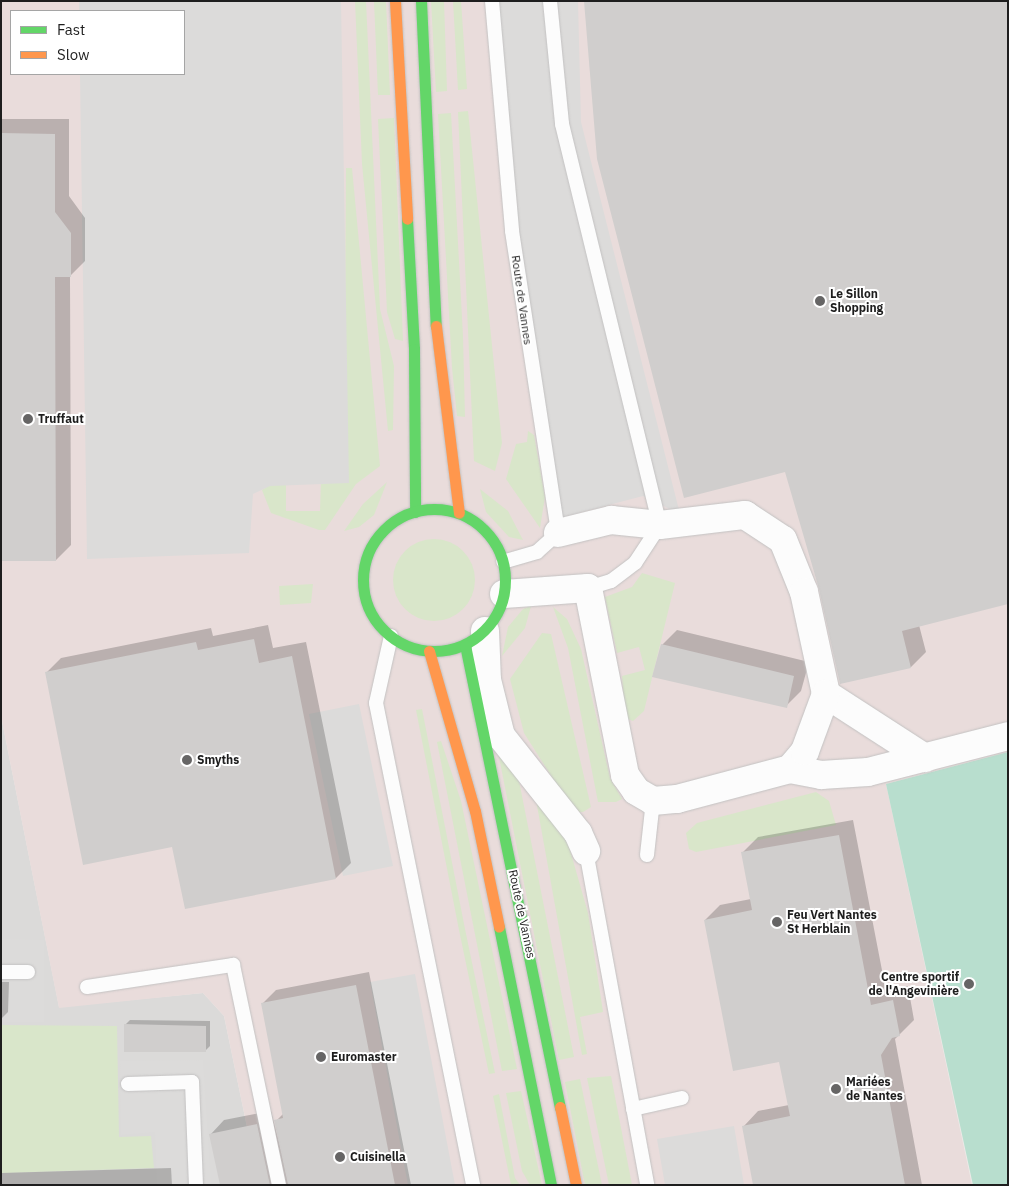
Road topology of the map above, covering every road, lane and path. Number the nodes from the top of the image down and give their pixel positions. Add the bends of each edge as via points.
1 (395, 1) edge
2 (421, 1) edge
3 (492, 1) edge
4 (550, 1) edge
5 (415, 512) junction
6 (458, 514) junction
7 (660, 525) junction
8 (558, 533) junction
9 (503, 562) junction
10 (588, 588) junction
11 (504, 594) junction
12 (391, 636) junction
13 (475, 638) junction
14 (429, 651) junction
15 (826, 694) junction
16 (1008, 736) edge
17 (925, 758) junction
18 (790, 769) junction
19 (653, 801) junction
20 (586, 851) joint
21 (647, 854) dead end
22 (1, 972) edge
23 (28, 972) dead end
24 (87, 987) dead end
25 (128, 1084) dead end
26 (682, 1098) dead end
27 (633, 1108) junction
28 (196, 1185) edge
29 (279, 1185) edge
30 (473, 1185) edge
31 (550, 1185) edge
32 (576, 1185) edge
33 (647, 1185) edge

1 - 5 main road via 414,349
2 - 6 main road via 437,350
3 - 8 lane, Route de Vannes via 512,231
4 - 7 lane via 562,124
5 - 6 main road
5 - 12 main road via 384,530 365,563 368,605
6 - 9 main road via 489,535
7 - 8 street via 611,520
7 - 10 lane via 635,563 611,582
7 - 15 street via 745,515 783,540 804,592
8 - 9 lane via 537,552
9 - 11 main road
10 - 11 street
10 - 19 street via 625,775 636,791
11 - 13 main road
12 - 14 main road
12 - 30 lane via 376,703
13 - 14 main road
13 - 20 street via 501,736 578,833
13 - 32 main road, Route de Vannes
14 - 31 main road, Route de Vannes via 475,811
15 - 17 street
15 - 18 street via 809,742
16 - 17 street
17 - 18 street via 848,775
18 - 19 street via 677,799
19 - 21 lane
20 - 27 lane
22 - 23 lane
24 - 29 lane via 232,965
25 - 28 lane via 192,1082
26 - 27 lane
27 - 33 lane

